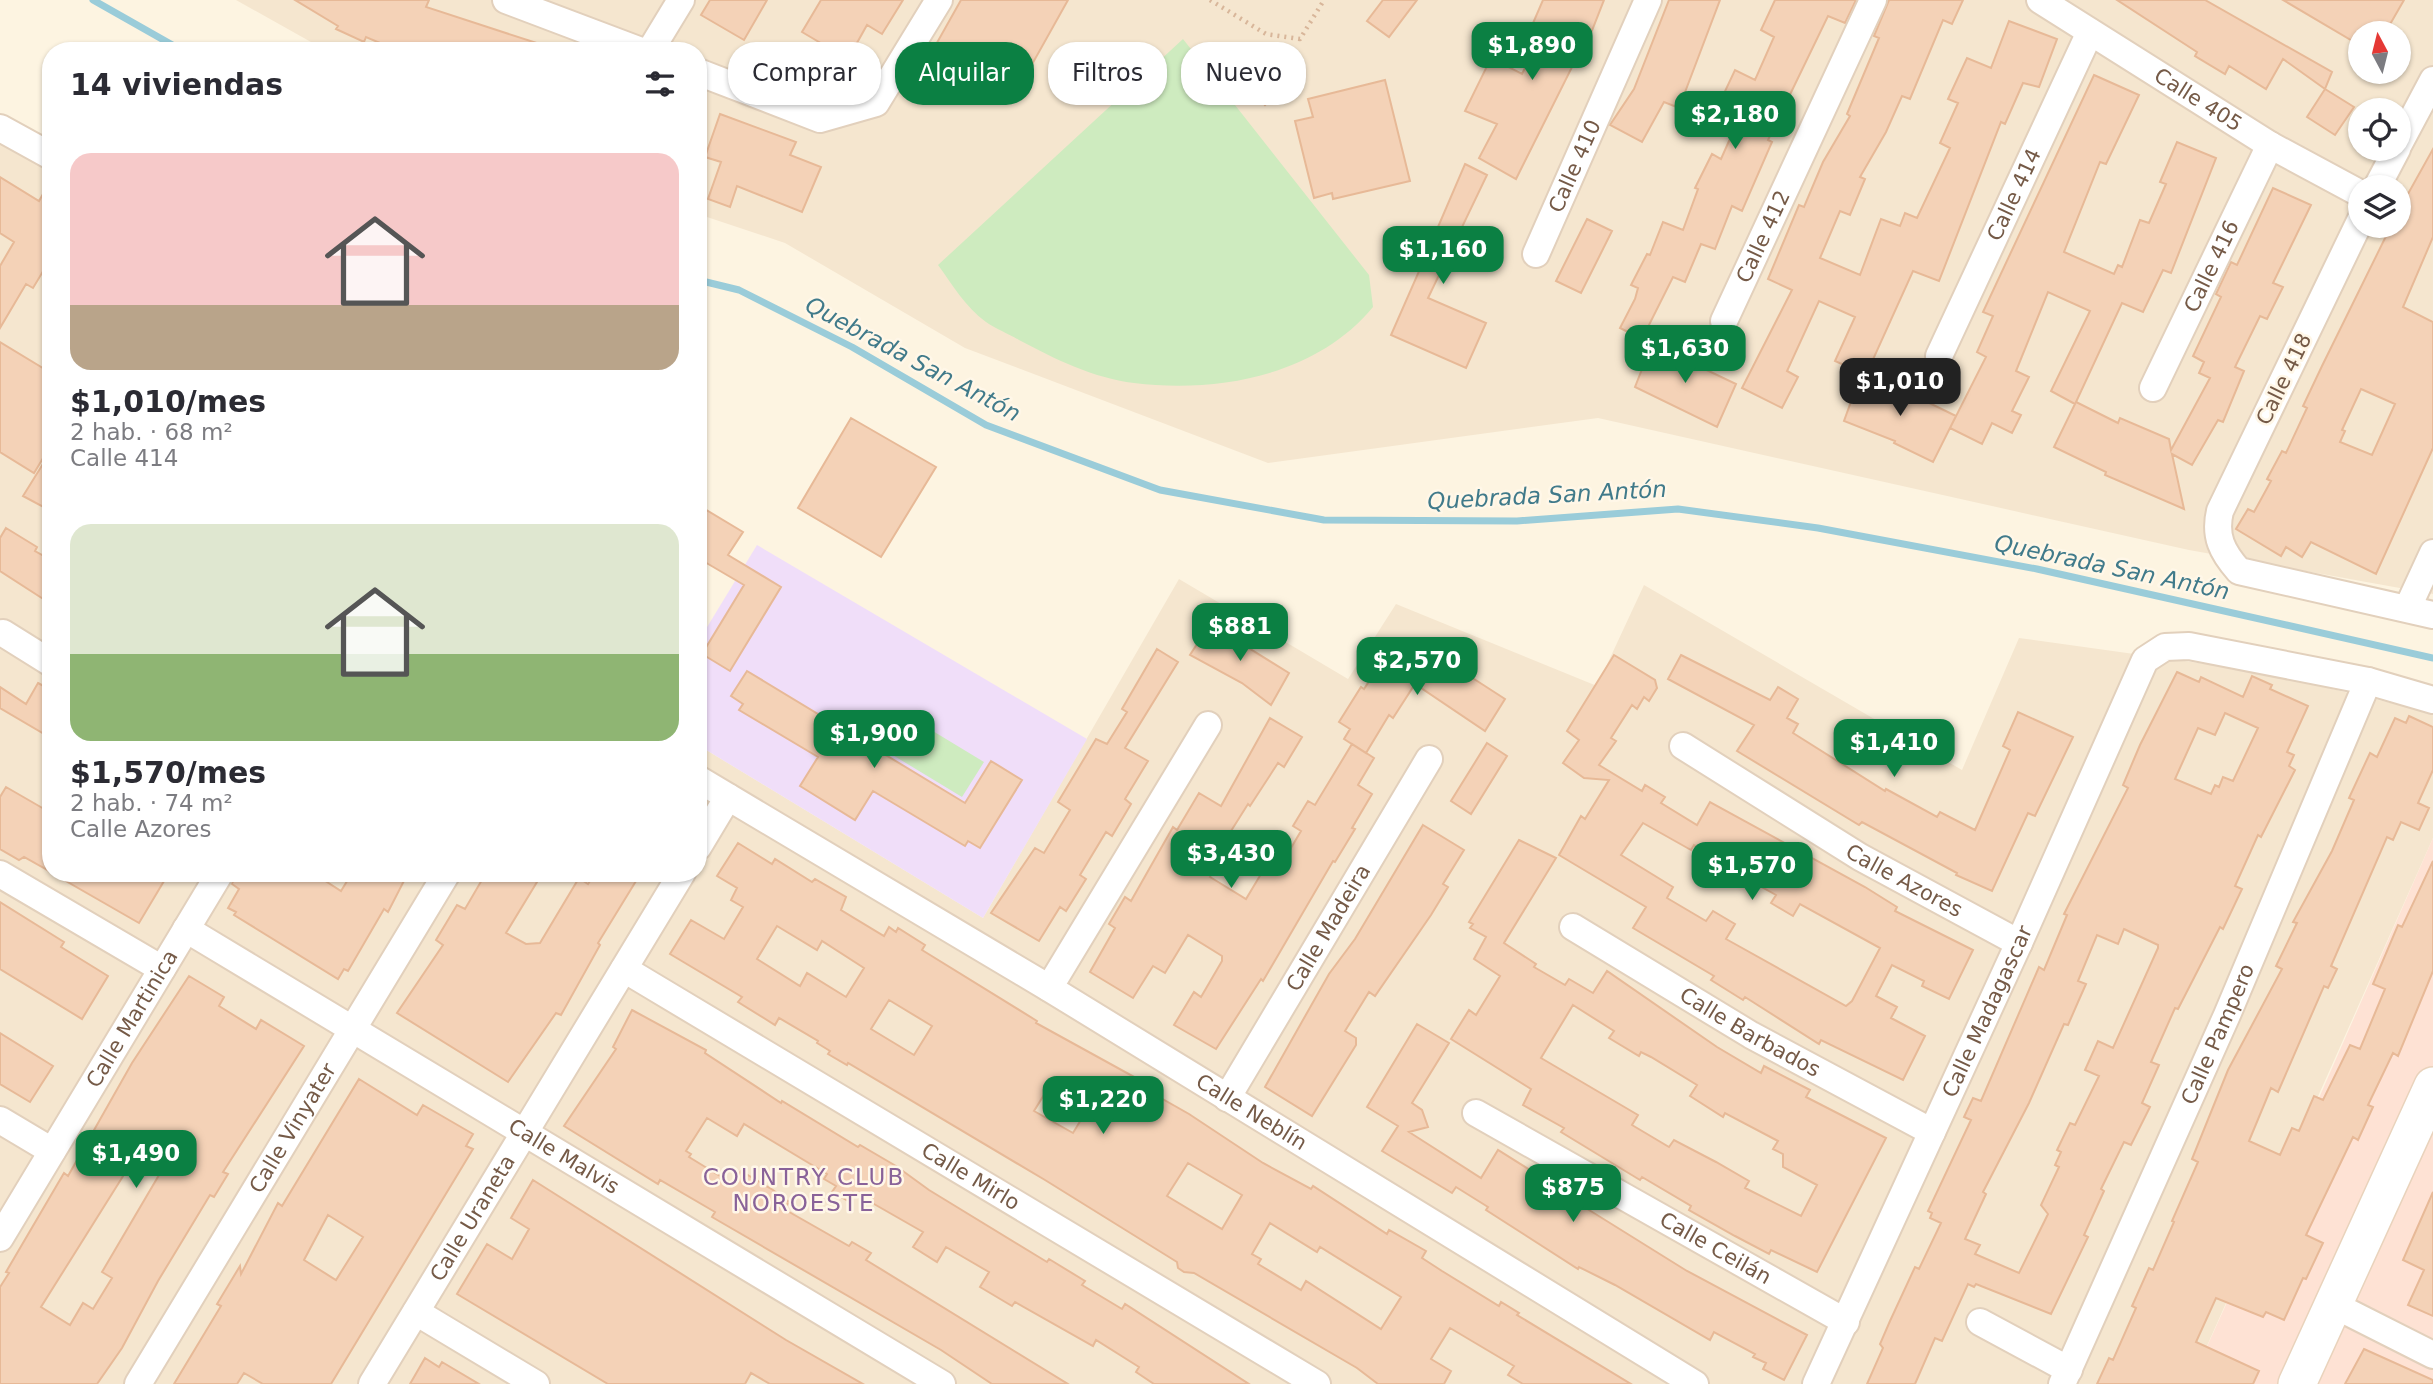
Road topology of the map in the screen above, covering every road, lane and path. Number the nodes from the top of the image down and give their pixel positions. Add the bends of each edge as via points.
1 (506, 0) edge
2 (681, 0) edge
3 (939, 0) edge
4 (1210, 0) edge
5 (1324, 0) edge
6 (1648, 0) edge
7 (1873, 0) edge
8 (2040, 0) edge
9 (2090, 32) junction
10 (617, 42) edge
11 (655, 42) edge
12 (707, 75) edge
13 (2433, 80) edge
14 (2411, 121) edge
15 (0, 128) edge
16 (2270, 145) junction
17 (42, 151) edge
18 (2348, 187) edge
19 (2352, 238) edge
20 (1536, 254) dead end
21 (1724, 321) dead end
22 (1939, 356) dead end
23 (2153, 388) dead end
24 (2433, 552) edge
25 (2408, 607) junction
26 (2433, 615) edge
27 (3, 633) dead end
28 (42, 657) edge
29 (2368, 681) junction
30 (2433, 700) edge
31 (1208, 725) dead end
32 (1683, 746) dead end
33 (1429, 759) dead end
34 (707, 784) edge
35 (728, 797) junction
36 (707, 832) edge
37 (0, 874) edge
38 (215, 882) edge
39 (442, 882) edge
40 (677, 882) edge
41 (1573, 927) dead end
42 (186, 929) junction
43 (2019, 943) junction
44 (162, 969) junction
45 (624, 969) junction
46 (1049, 988) junction
47 (352, 1030) junction
48 (2433, 1086) edge
49 (1227, 1098) junction
50 (1476, 1113) dead end
51 (0, 1120) edge
52 (1932, 1132) junction
53 (524, 1133) junction
54 (2433, 1142) edge
55 (52, 1151) junction
56 (0, 1238) edge
57 (2344, 1310) junction
58 (416, 1312) junction
59 (1846, 1322) junction
60 (1980, 1322) dead end
61 (2433, 1355) edge
62 (2065, 1377) edge
63 (138, 1384) edge
64 (372, 1384) edge
65 (536, 1384) edge
66 (942, 1384) edge
67 (1317, 1384) edge
68 (1695, 1384) edge
69 (1816, 1384) edge
70 (2297, 1384) edge
71 (2322, 1384) edge

1 - 10 street
2 - 11 street
3 - 12 street via 876,103 820,119
4 - 5 path via 1266,34 1300,39
6 - 20 street, Calle 410
7 - 21 street, Calle 412
8 - 9 street, Calle 405
9 - 16 street, Calle 405
9 - 22 street, Calle 414
13 - 14 street
15 - 17 street
16 - 18 street, Calle 405
16 - 23 street, Calle 416
19 - 25 street, Calle 418 via 2216,527 2219,541 2239,571
24 - 25 street
25 - 26 street
27 - 28 street
29 - 30 street
29 - 43 street, Calle Madagascar via 2189,646 2165,647 2145,660
29 - 62 street, Calle Pampero via 2227,1015
31 - 46 street
32 - 43 street, Calle Azores via 1860,857
33 - 49 street, Calle Madeira
34 - 35 street, Calle Neblín
35 - 36 street
35 - 46 street, Calle Neblín
37 - 44 street
38 - 42 street, Calle Martinica
39 - 47 street, Calle Vinyater
40 - 45 street, Calle Uraneta
41 - 52 street, Calle Barbados via 1751,1035
42 - 44 street, Calle Martinica
42 - 47 street, Calle Malvis
43 - 52 street, Calle Madagascar
44 - 55 street, Calle Martinica
45 - 53 street, Calle Uraneta
45 - 67 street, Calle Mirlo
46 - 49 street, Calle Neblín
47 - 53 street, Calle Malvis
47 - 63 street, Calle Vinyater
48 - 57 street
49 - 68 street, Calle Neblín
50 - 59 street, Calle Ceilán
51 - 55 street
52 - 59 street, Calle Madagascar
53 - 58 street, Calle Uraneta
53 - 66 street, Calle Malvis
54 - 57 street
55 - 56 street, Calle Martinica
57 - 61 street
57 - 70 street
57 - 71 street
58 - 64 street, Calle Uraneta
58 - 65 street
59 - 69 street, Calle Madagascar
60 - 62 street

